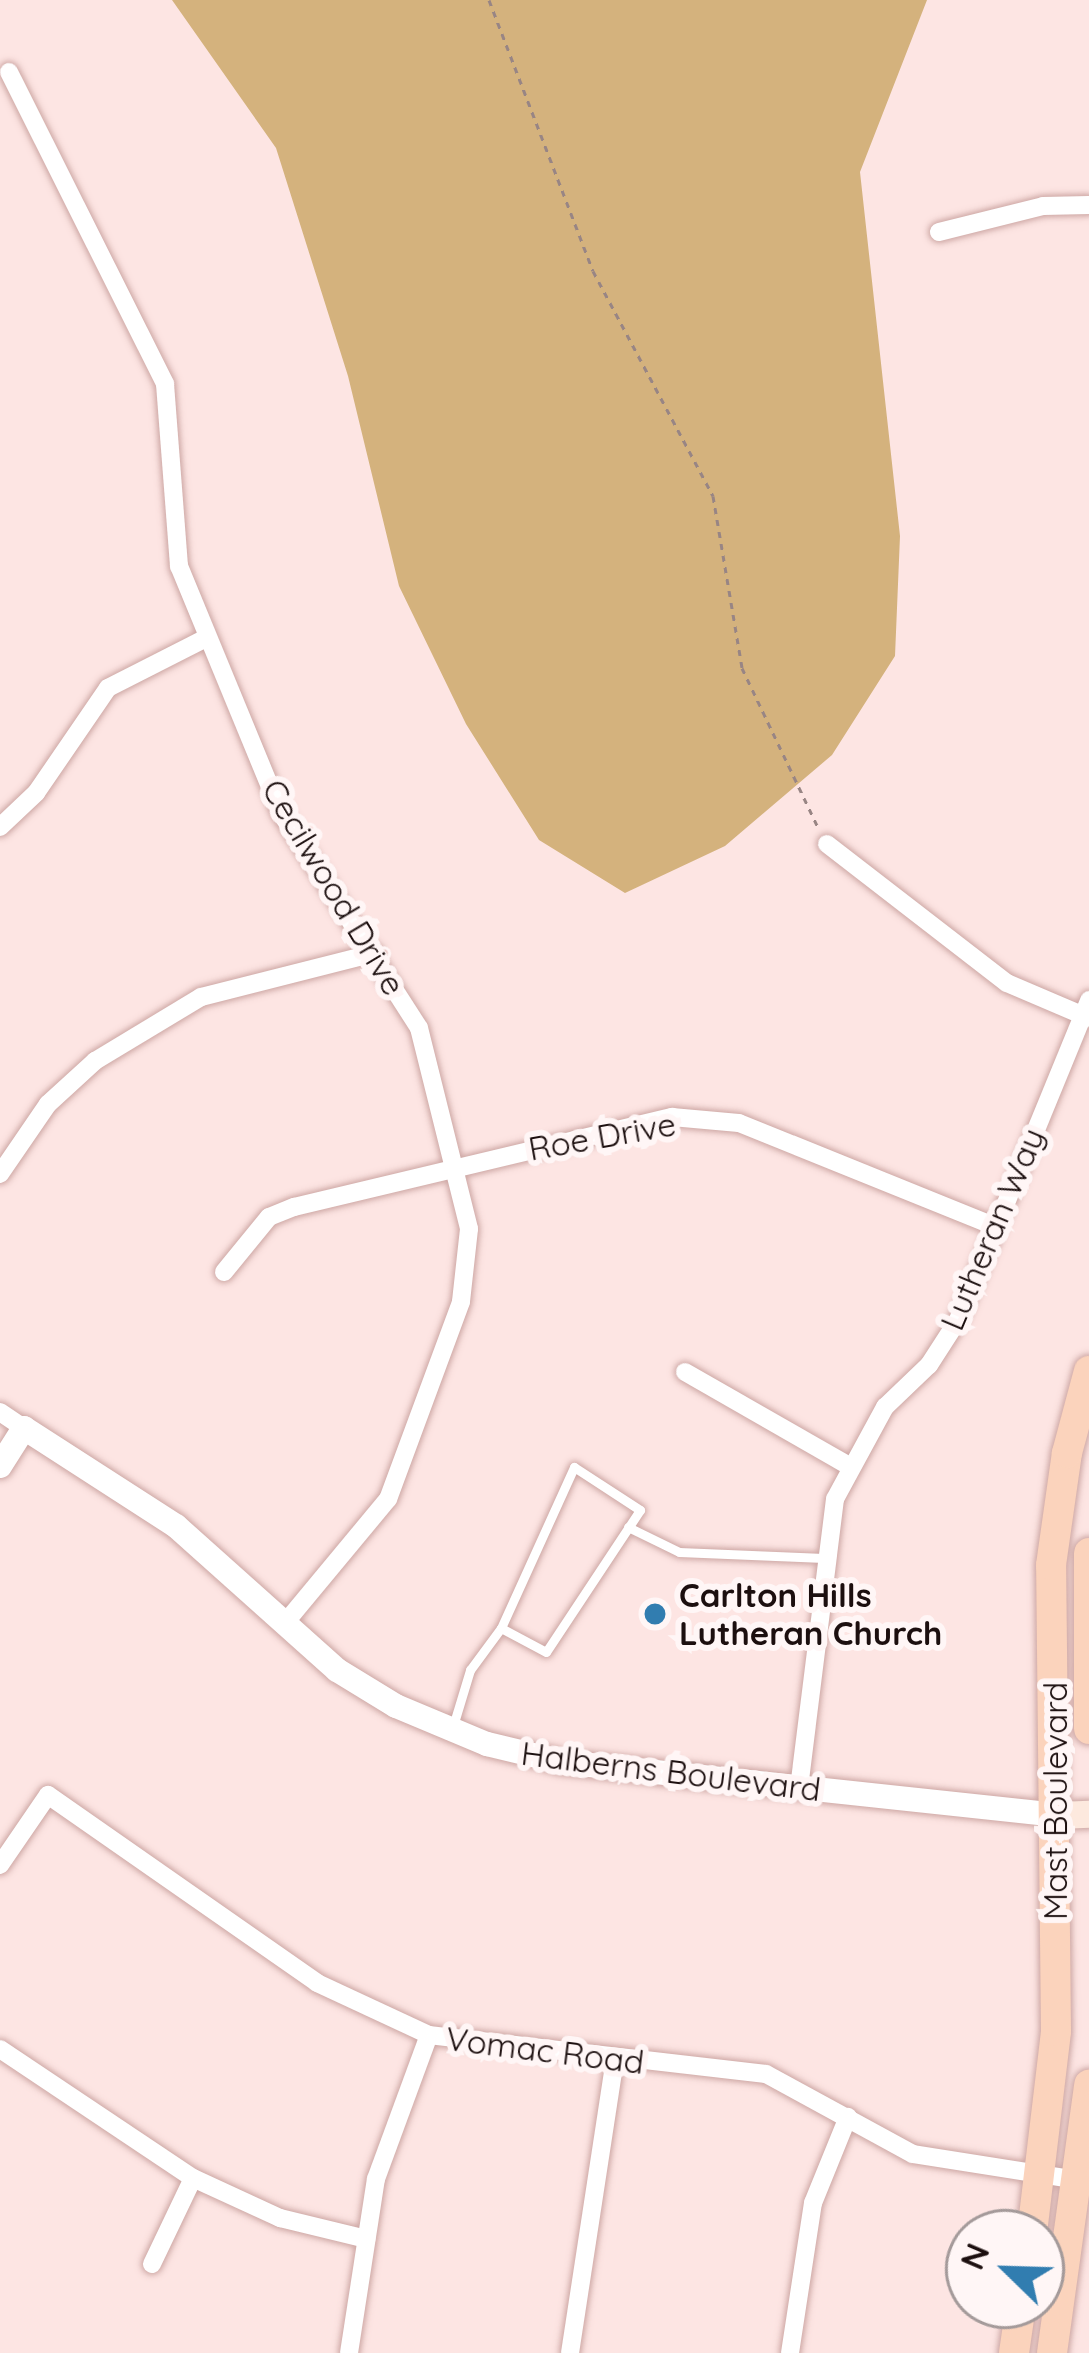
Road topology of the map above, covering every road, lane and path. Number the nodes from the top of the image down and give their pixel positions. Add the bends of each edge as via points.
1 (489, 0) edge
2 (9, 73) dead end
3 (1089, 205) edge
4 (939, 232) dead end
5 (206, 638) junction
6 (0, 827) edge
7 (827, 844) joint
8 (375, 953) junction
9 (1087, 1011) edge
10 (456, 1168) junction
11 (0, 1174) edge
12 (994, 1226) junction
13 (224, 1272) dead end
14 (1089, 1371) edge
15 (686, 1372) dead end
16 (0, 1412) edge
17 (24, 1428) junction
18 (0, 1466) edge
19 (849, 1466) junction
20 (628, 1527) junction
21 (1089, 1553) edge
22 (824, 1558) junction
23 (1088, 1564) edge
24 (1051, 1565) junction
25 (285, 1623) junction
26 (501, 1628) junction
27 (1089, 1729) edge
28 (451, 1731) junction
29 (799, 1788) junction
30 (1089, 1814) edge
31 (1055, 1815) junction
32 (0, 1865) edge
33 (429, 2035) junction
34 (0, 2049) edge
35 (614, 2059) junction
36 (1089, 2085) edge
37 (848, 2117) junction
38 (1040, 2176) junction
39 (193, 2178) junction
40 (1084, 2181) edge
41 (1035, 2209) edge
42 (366, 2239) junction
43 (152, 2264) dead end
44 (349, 2353) edge
45 (570, 2353) edge
46 (790, 2353) edge
47 (1052, 2353) edge

1 - 7 path via 592,271 712,496 742,668
2 - 5 street, Cecilwood Drive via 165,384 179,566
3 - 4 street via 1042,206 968,231
5 - 6 street via 108,688 36,794
5 - 8 street, Cecilwood Drive via 280,814
7 - 9 street via 1007,983
8 - 10 street, Cecilwood Drive via 419,1028
8 - 11 street via 201,997 95,1061 48,1104
9 - 12 street, Lutheran Way
10 - 12 street, Roe Drive via 672,1117 721,1118
10 - 13 street, Roe Drive via 269,1217
10 - 25 street, Cecilwood Drive via 470,1266 399,1475 380,1513
12 - 19 street, Lutheran Way via 958,1320
14 - 24 main road, Mast Boulevard via 1066,1453
15 - 19 street
16 - 17 street, Halberns Boulevard
17 - 18 street
17 - 25 street, Halberns Boulevard via 176,1526
19 - 22 street, Lutheran Way
20 - 22 lane via 679,1552
20 - 26 lane via 546,1652
20 - 26 lane via 640,1510 574,1467
21 - 23 main road, Mast Boulevard
22 - 29 street, Lutheran Way
23 - 24 street
23 - 27 main road, Mast Boulevard
24 - 31 main road, Mast Boulevard
25 - 28 street, Halberns Boulevard via 366,1689
26 - 28 lane via 470,1670
28 - 29 street, Halberns Boulevard via 562,1762
29 - 31 street, Halberns Boulevard
30 - 31 main road, Halberns Boulevard
31 - 38 main road, Mast Boulevard via 1054,2081
32 - 33 street, Vomac Road via 48,1795 317,1982
33 - 35 street, Vomac Road
33 - 42 street via 395,2113
34 - 39 street
35 - 37 street, Vomac Road via 766,2074
35 - 45 street
36 - 40 main road
37 - 38 street, Vomac Road via 914,2154
37 - 46 street via 813,2203
38 - 40 street, Vomac Road
38 - 41 main road, Mast Boulevard
39 - 42 street via 280,2218
39 - 43 street
40 - 47 main road
42 - 44 street

